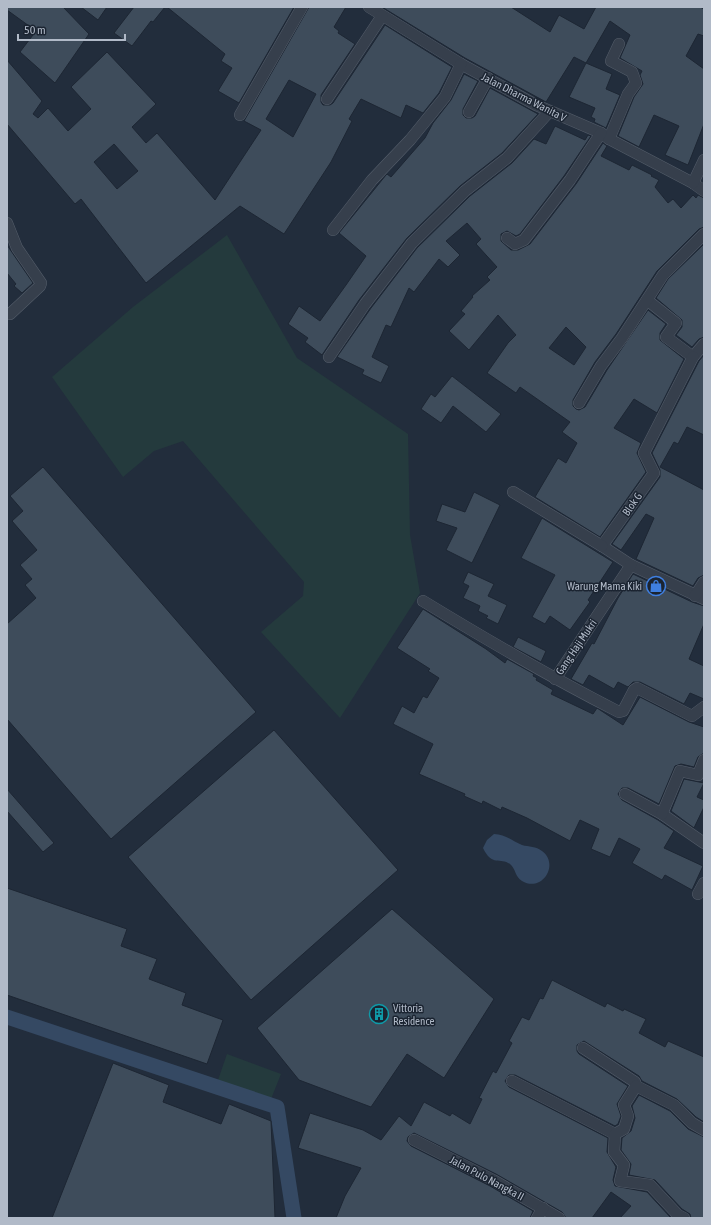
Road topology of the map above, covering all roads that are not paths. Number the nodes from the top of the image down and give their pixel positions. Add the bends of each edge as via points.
1 (302, 7) edge
2 (369, 7) edge
3 (382, 16) junction
4 (619, 44) dead end
5 (461, 64) junction
6 (488, 78) junction
7 (327, 99) dead end
8 (469, 112) dead end
9 (549, 112) junction
10 (240, 115) dead end
11 (605, 136) junction
12 (704, 160) edge
13 (693, 183) junction
14 (704, 191) edge
15 (7, 223) edge
16 (334, 230) dead end
17 (704, 234) edge
18 (507, 238) dead end
19 (647, 300) junction
20 (10, 314) dead end
21 (704, 344) edge
22 (330, 357) dead end
23 (693, 357) junction
24 (579, 403) dead end
25 (513, 492) dead end
26 (602, 546) junction
27 (631, 565) junction
28 (704, 582) edge
29 (700, 598) edge
30 (423, 601) dead end
31 (555, 679) junction
32 (704, 707) edge
33 (704, 760) edge
34 (625, 794) dead end
35 (662, 814) junction
36 (704, 843) edge
37 (704, 883) edge
38 (698, 894) dead end
39 (583, 1048) dead end
40 (512, 1081) dead end
41 (636, 1086) junction
42 (704, 1130) edge
43 (615, 1134) junction
44 (414, 1140) dead end
45 (543, 1208) junction
46 (537, 1218) edge
47 (559, 1218) edge
48 (684, 1218) edge

1 - 10 street
2 - 3 street, Jalan Dharma Wanita V
3 - 5 street, Jalan Dharma Wanita V
3 - 7 street
4 - 11 street via 611,61 632,72 636,83
5 - 6 street, Jalan Dharma Wanita V
5 - 16 street via 445,98 372,180
6 - 8 street
6 - 9 street, Jalan Dharma Wanita V
9 - 11 street, Jalan Dharma Wanita V
9 - 22 street via 507,158 465,191 412,243 365,304
11 - 13 street, Jalan Dharma Wanita V
11 - 18 street via 524,240 515,244
12 - 13 street
13 - 14 street, Jalan Dharma Wanita V
15 - 20 street via 17,248 41,283
17 - 19 street via 663,275
19 - 23 street via 675,321 676,324 666,337
19 - 24 street via 601,366
21 - 23 street
23 - 26 street, Blok G via 644,453 654,473
25 - 26 street
26 - 27 street
27 - 29 street
27 - 31 street, Gang Haji Mukri
28 - 29 street
30 - 31 street
31 - 32 street, Gang Haji Mukri via 619,712 637,688 692,716
33 - 35 street via 698,775 680,771
34 - 35 street
35 - 36 street
37 - 38 street
39 - 41 street via 636,1082
40 - 43 street
41 - 42 street via 674,1105 692,1123
41 - 43 street via 624,1105 628,1116 624,1129
43 - 48 street via 614,1152 624,1165 620,1180 650,1185 678,1215
44 - 45 street, Jalan Pulo Nangka II
45 - 46 street
45 - 47 street, Jalan Pulo Nangka II

